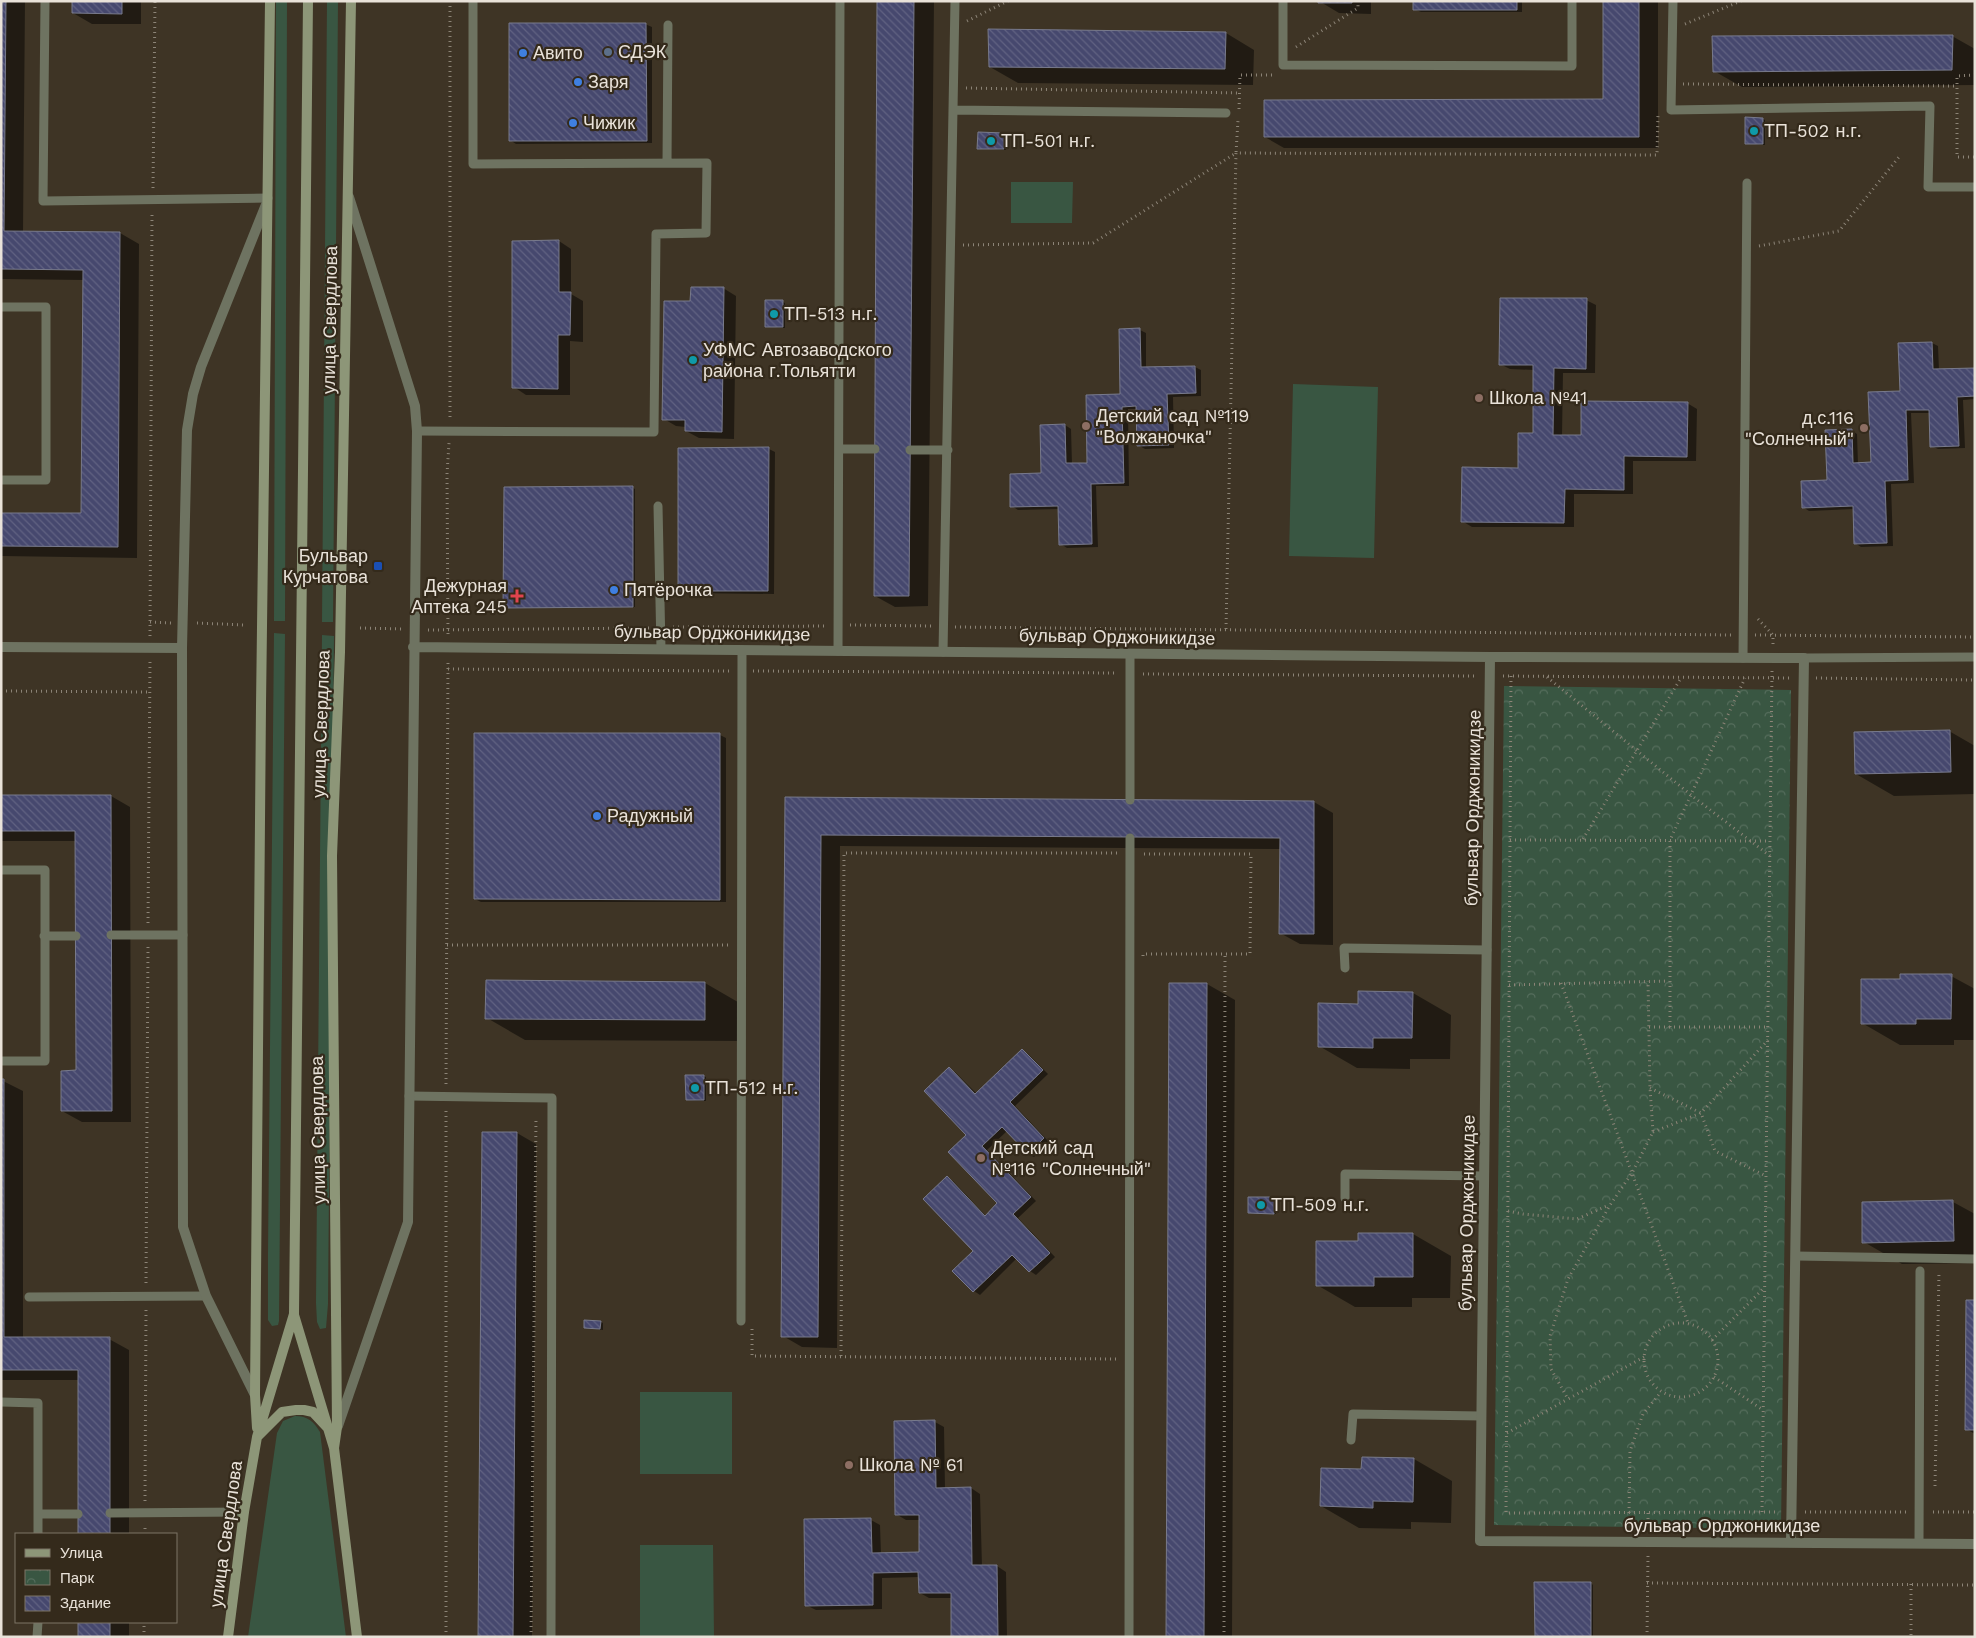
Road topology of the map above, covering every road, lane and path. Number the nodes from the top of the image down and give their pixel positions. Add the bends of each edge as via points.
1 (45, 1) edge
2 (155, 1) edge
3 (270, 1) edge
4 (308, 1) edge
5 (351, 1) edge
6 (450, 1) edge
7 (473, 1) edge
8 (840, 1) edge
9 (955, 1) edge
10 (1008, 1) edge
11 (1283, 1) edge
12 (1358, 1) edge
13 (1572, 1) edge
14 (1673, 1) edge
15 (1741, 1) edge
16 (668, 25) dead end
17 (954, 28) junction
18 (1673, 29) junction
19 (1294, 48) dead end
20 (1975, 75) edge
21 (1672, 83) junction
22 (1958, 86) junction
23 (953, 88) junction
24 (1240, 93) dead end
25 (953, 110) junction
26 (1658, 110) dead end
27 (1226, 113) dead end
28 (1236, 153) junction
29 (1900, 157) dead end
30 (1975, 157) edge
31 (668, 163) junction
32 (1747, 183) dead end
33 (1975, 187) edge
34 (349, 197) junction
35 (268, 198) junction
36 (153, 199) junction
37 (951, 245) junction
38 (1751, 247) dead end
39 (1, 307) edge
40 (417, 431) junction
41 (450, 431) junction
42 (839, 449) junction
43 (875, 449) dead end
44 (910, 450) dead end
45 (948, 450) junction
46 (1, 480) edge
47 (658, 506) dead end
48 (838, 626) junction
49 (944, 626) junction
50 (658, 628) dead end
51 (668, 628) dead end
52 (1226, 629) junction
53 (448, 630) junction
54 (1743, 635) junction
55 (1773, 635) junction
56 (1975, 637) edge
57 (1, 646) edge
58 (413, 647) junction
59 (448, 647) junction
60 (150, 648) junction
61 (182, 648) junction
62 (661, 649) junction
63 (742, 650) junction
64 (838, 651) junction
65 (943, 652) junction
66 (1130, 654) junction
67 (1490, 657) junction
68 (1975, 657) edge
69 (1743, 658) junction
70 (1773, 658) junction
71 (1804, 658) junction
72 (1511, 676) dead end
73 (1546, 677) dead end
74 (1681, 678) dead end
75 (1745, 678) dead end
76 (1816, 678) dead end
77 (1975, 680) edge
78 (1, 691) edge
79 (149, 692) junction
80 (1637, 751) junction
81 (1692, 795) junction
82 (1130, 800) dead end
83 (1130, 838) dead end
84 (1510, 840) junction
85 (1582, 840) junction
86 (1670, 840) junction
87 (1753, 841) junction
88 (1770, 841) junction
89 (1130, 854) junction
90 (1770, 856) junction
91 (1, 870) edge
92 (111, 935) dead end
93 (148, 935) junction
94 (183, 935) junction
95 (44, 936) junction
96 (76, 936) dead end
97 (447, 945) junction
98 (735, 945) dead end
99 (1487, 950) junction
100 (1143, 954) dead end
101 (1225, 954) junction
102 (1345, 968) dead end
103 (1648, 981) junction
104 (1669, 981) junction
105 (1561, 983) junction
106 (1509, 984) junction
107 (1649, 1027) junction
108 (1670, 1027) junction
109 (1768, 1027) junction
110 (1768, 1040) junction
111 (1, 1061) edge
112 (1650, 1088) junction
113 (409, 1096) junction
114 (446, 1096) junction
115 (1701, 1113) junction
116 (536, 1117) dead end
117 (1653, 1132) junction
118 (1632, 1173) junction
119 (1484, 1176) junction
120 (1766, 1176) junction
121 (1345, 1198) dead end
122 (1610, 1205) junction
123 (1508, 1211) junction
124 (1796, 1256) junction
125 (1975, 1259) edge
126 (1920, 1271) dead end
127 (1947, 1271) dead end
128 (1765, 1286) junction
129 (146, 1296) junction
130 (206, 1296) junction
131 (29, 1297) dead end
132 (294, 1314) junction
133 (741, 1321) dead end
134 (1688, 1324) junction
135 (1712, 1340) junction
136 (752, 1356) dead end
137 (841, 1356) junction
138 (1644, 1357) junction
139 (1129, 1359) junction
140 (1714, 1376) junction
141 (1661, 1392) junction
142 (255, 1395) junction
143 (1568, 1399) junction
144 (1, 1402) edge
145 (1763, 1410) junction
146 (1481, 1416) junction
147 (333, 1428) junction
148 (1506, 1433) junction
149 (257, 1436) junction
150 (1351, 1440) dead end
151 (1935, 1493) dead end
152 (1935, 1502) dead end
153 (244, 1512) junction
154 (1762, 1512) junction
155 (1792, 1512) junction
156 (1920, 1512) junction
157 (1934, 1512) junction
158 (1975, 1512) edge
159 (110, 1513) dead end
160 (145, 1513) junction
161 (1629, 1513) junction
162 (1648, 1513) junction
163 (38, 1514) junction
164 (78, 1514) dead end
165 (38, 1533) edge
166 (144, 1533) edge
167 (1648, 1542) junction
168 (1792, 1543) junction
169 (1919, 1543) junction
170 (1975, 1544) edge
171 (1647, 1583) junction
172 (1911, 1584) junction
173 (1975, 1585) edge
174 (38, 1623) edge
175 (144, 1623) edge
176 (38, 1637) edge
177 (144, 1637) edge
178 (228, 1637) edge
179 (357, 1637) edge
180 (446, 1637) edge
181 (531, 1637) edge
182 (551, 1637) edge
183 (1129, 1637) edge
184 (1224, 1637) edge
185 (1647, 1637) edge
186 (1911, 1637) edge

1 - 36 lane via 43,201
2 - 36 path
3 - 35 main road, улица Свердлова
4 - 132 main road, улица Свердлова
5 - 34 main road, улица Свердлова
6 - 41 path
7 - 31 lane via 473,164
8 - 42 lane
9 - 17 lane
10 - 17 path
11 - 13 lane via 1283,65 1572,66
12 - 19 path via 1358,8
14 - 18 lane
15 - 18 path
16 - 31 lane
17 - 23 lane
18 - 21 lane
20 - 22 path via 1957,76
21 - 22 path
21 - 33 lane via 1671,110 1930,106 1928,187
22 - 30 path via 1956,157
23 - 24 path
23 - 25 lane
25 - 27 lane
25 - 37 lane
26 - 28 path via 1657,155
28 - 37 path via 1093,243
28 - 52 path
29 - 38 path via 1839,231
31 - 41 lane via 707,163 706,233 656,234 654,432
32 - 54 lane
34 - 40 street via 415,406
34 - 147 main road, улица Свердлова via 339,698 332,856
35 - 36 lane
35 - 61 street via 193,394 187,430
35 - 142 main road, улица Свердлова
36 - 60 path
37 - 45 lane
39 - 46 lane via 46,307 46,480
40 - 41 lane
40 - 58 street
41 - 53 path via 447,474
42 - 43 lane
42 - 48 lane
44 - 45 lane
45 - 49 lane
47 - 62 lane
48 - 49 path
48 - 51 path
48 - 64 lane
49 - 52 path
49 - 65 lane
50 - 53 path
52 - 54 path
53 - 59 path
54 - 55 path
54 - 69 lane
55 - 56 path
55 - 70 path
57 - 60 street
58 - 59 street, бульвар Орджоникидзе
58 - 113 street
59 - 62 street, бульвар Орджоникидзе
59 - 97 path
60 - 61 street
60 - 79 path
61 - 94 street
62 - 63 street, бульвар Орджоникидзе
63 - 64 street, бульвар Орджоникидзе
63 - 133 lane
64 - 65 street, бульвар Орджоникидзе
65 - 66 street, бульвар Орджоникидзе
66 - 67 street, бульвар Орджоникидзе
66 - 82 lane
67 - 69 street
67 - 99 street, бульвар Орджоникидзе
68 - 71 lane
69 - 70 street
70 - 71 street
70 - 88 path
71 - 124 street
72 - 84 path
73 - 80 path
74 - 80 path
75 - 81 path
76 - 77 path
78 - 79 path
79 - 93 path
80 - 81 path
80 - 85 path
81 - 86 path
81 - 87 path
83 - 89 lane
84 - 85 path
84 - 106 path
85 - 86 path
86 - 87 path
86 - 104 path
87 - 88 path
87 - 90 path
88 - 90 path
89 - 101 path via 1251,854 1250,954
89 - 137 path via 844,853
89 - 139 lane
90 - 109 path
91 - 95 lane via 45,870
92 - 93 lane
93 - 94 lane
93 - 129 path
94 - 130 street via 183,1227
95 - 96 lane
95 - 111 lane via 45,1060
97 - 98 path
97 - 114 path
99 - 102 lane via 1344,948
99 - 119 street, бульвар Орджоникидзе
100 - 101 path
101 - 184 path
103 - 104 path
103 - 105 path
103 - 107 path
104 - 108 path
105 - 106 path
105 - 118 path
106 - 123 path
107 - 108 path
107 - 112 path
108 - 109 path
109 - 110 path
110 - 115 path
110 - 120 path
112 - 115 path
112 - 117 path
113 - 114 lane
113 - 147 street via 408,1222
114 - 180 path
114 - 182 lane via 552,1098
115 - 117 path
115 - 120 path via 1716,1151
116 - 181 path
117 - 118 path
118 - 122 path
118 - 134 path
119 - 121 lane via 1345,1174
119 - 146 street, бульвар Орджоникидзе
120 - 128 path
122 - 123 path via 1577,1218
122 - 143 path via 1568,1279 1550,1336 1552,1369
123 - 148 path
124 - 125 lane
124 - 155 street
126 - 156 lane
127 - 151 path via 1938,1271
128 - 135 path
128 - 145 path
129 - 130 lane
129 - 131 lane
129 - 160 path
130 - 142 street
132 - 147 main road, улица Свердлова
132 - 149 main road, улица Свердлова
134 - 135 path
134 - 138 path via 1669,1325 1654,1335
135 - 140 path via 1717,1352
136 - 137 path
137 - 139 path
138 - 141 path via 1648,1377
138 - 143 path
139 - 183 lane
140 - 141 path via 1697,1394 1673,1396
140 - 145 path
141 - 161 path via 1643,1414 1630,1451
142 - 149 main road, улица Свердлова
143 - 148 path
144 - 163 lane via 38,1403
145 - 154 path
146 - 150 lane via 1352,1414
146 - 167 street, бульвар Орджоникидзе via 1480,1541
147 - 149 main road via 313,1412 296,1410 282,1412
147 - 179 main road, улица Свердлова
148 - 161 path via 1506,1513
149 - 153 main road, улица Свердлова
152 - 157 path
153 - 160 lane
153 - 178 main road, улица Свердлова
154 - 155 path
154 - 162 path
155 - 156 path
155 - 168 street
156 - 157 path
156 - 169 lane
157 - 158 path
159 - 160 lane
160 - 166 path
161 - 162 path
162 - 167 path
163 - 164 lane
163 - 165 lane
167 - 168 street, бульвар Орджоникидзе
167 - 171 path
168 - 169 street, бульвар Орджоникидзе
169 - 170 street, бульвар Орджоникидзе
171 - 172 path
171 - 185 path
172 - 173 path
172 - 186 path
174 - 176 lane
175 - 177 path

